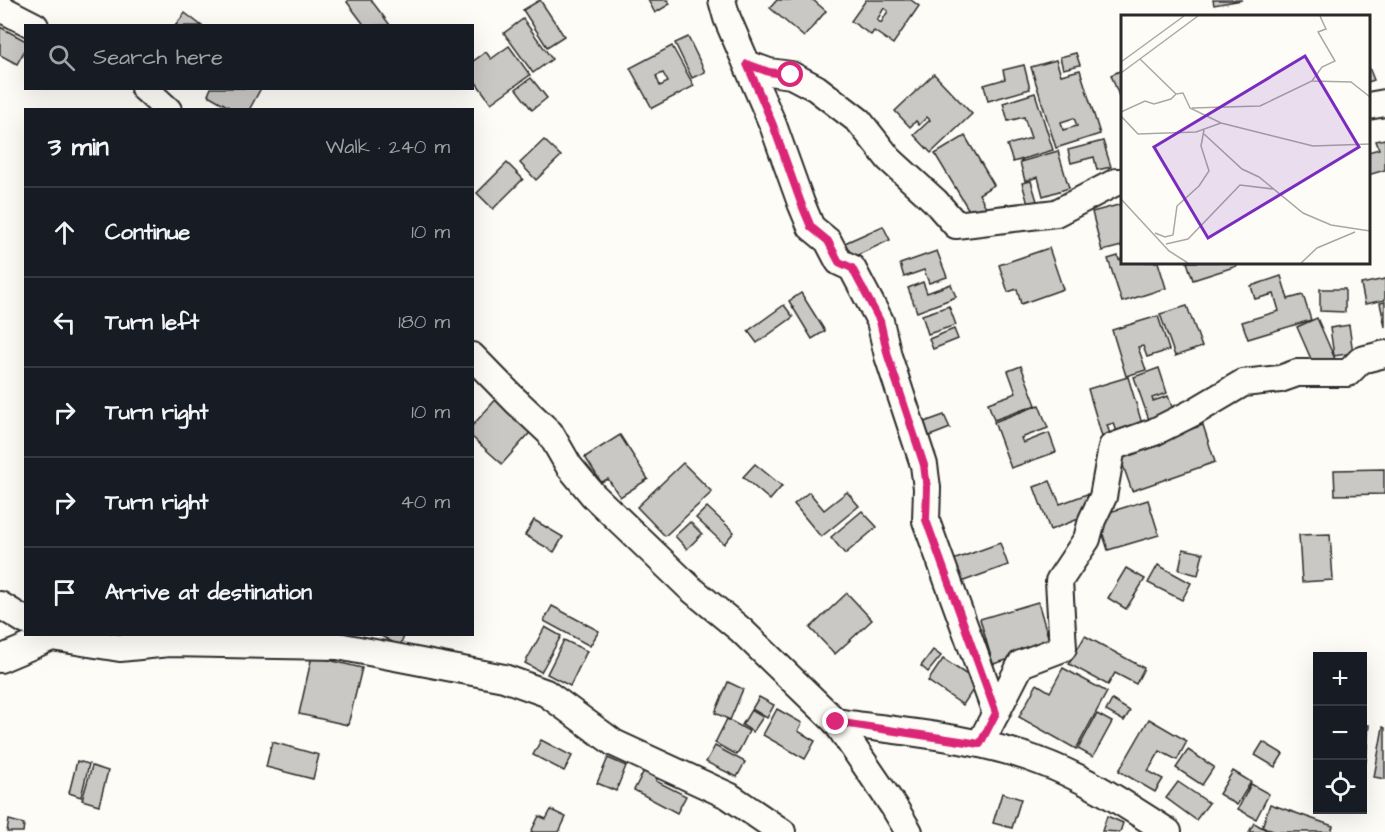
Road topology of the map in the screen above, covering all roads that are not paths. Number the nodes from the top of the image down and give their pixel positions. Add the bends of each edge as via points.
1 (722, 0) edge
2 (0, 8) edge
3 (31, 24) edge
4 (747, 64) junction
5 (146, 90) edge
6 (1385, 103) edge
7 (1370, 106) edge
8 (166, 108) edge
9 (1121, 182) edge
10 (1385, 354) edge
11 (474, 358) edge
12 (0, 605) edge
13 (24, 620) edge
14 (50, 636) edge
15 (0, 659) edge
16 (996, 713) junction
17 (836, 722) junction
18 (980, 744) junction
19 (782, 832) edge
20 (909, 832) edge
21 (1168, 832) edge

1 - 4 street
2 - 3 street
4 - 9 street via 791,75 850,114 956,225 1056,213
4 - 16 street via 811,227 828,241 839,262 852,268 880,321 924,465 926,520
5 - 8 street
6 - 7 street
10 - 16 street via 1361,360 1348,373 1297,373 1243,383 1154,432 1112,447 1103,496 1087,539 1059,581 1063,648 1021,664
11 - 17 street via 550,433 569,466 593,495
12 - 13 street
14 - 15 street
14 - 19 street via 120,648 169,643 338,646 504,678 546,693 614,743 729,796
16 - 18 street
17 - 18 street
17 - 20 street
18 - 21 street via 1039,760 1099,788

